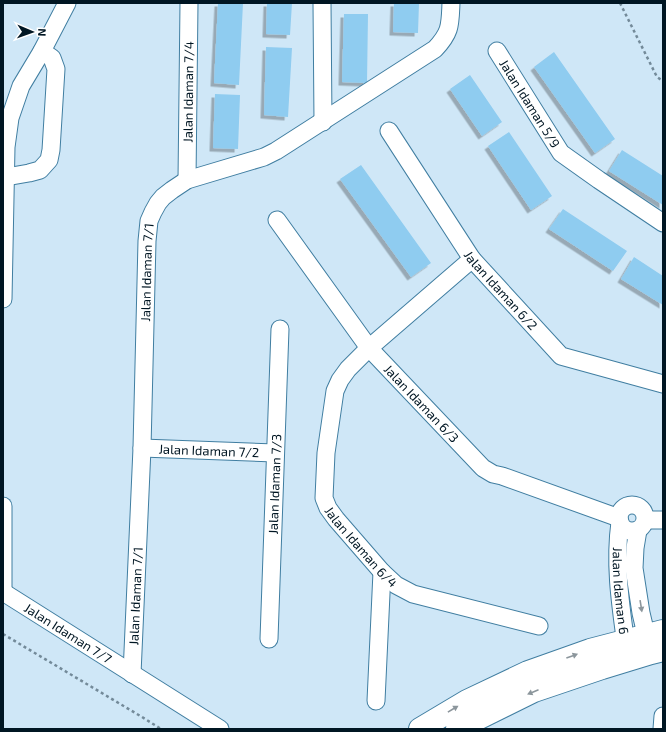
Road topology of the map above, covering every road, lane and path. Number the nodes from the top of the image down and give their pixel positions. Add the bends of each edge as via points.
1 (67, 3) edge
2 (189, 3) edge
3 (322, 3) edge
4 (451, 3) edge
5 (620, 3) edge
6 (42, 51) junction
7 (497, 51) dead end
8 (663, 81) edge
9 (322, 122) junction
10 (389, 131) dead end
11 (6, 176) junction
12 (187, 180) junction
13 (277, 220) dead end
14 (663, 223) edge
15 (472, 259) junction
16 (3, 299) edge
17 (280, 329) dead end
18 (369, 348) junction
19 (663, 384) edge
20 (142, 448) junction
21 (276, 453) junction
22 (3, 506) edge
23 (619, 520) junction
24 (663, 520) edge
25 (642, 525) junction
26 (382, 572) junction
27 (3, 592) edge
28 (539, 626) dead end
29 (3, 634) edge
30 (269, 639) dead end
31 (656, 642) edge
32 (627, 650) junction
33 (132, 674) junction
34 (376, 701) dead end
35 (663, 716) edge
36 (161, 729) edge
37 (220, 729) edge
38 (420, 729) edge
39 (457, 729) edge
40 (662, 729) edge

1 - 6 street
2 - 12 street, Jalan Idaman 7/4
3 - 9 street
4 - 9 street, Jalan Idaman 7/1 via 450,25 436,49
5 - 8 path via 657,77
6 - 11 street via 21,86 10,118
6 - 11 street via 52,58 56,69 50,160 40,170
7 - 14 street, Jalan Idaman 5/9 via 561,153
9 - 12 street, Jalan Idaman 7/1 via 264,157
10 - 15 street, Jalan Idaman 6/2
11 - 16 street
12 - 20 street, Jalan Idaman 7/1 via 158,203 150,221 147,241
13 - 18 street, Jalan Idaman 6/3
15 - 18 street, Jalan Idaman 6/4
15 - 19 street, Jalan Idaman 6/2 via 561,356
17 - 21 street, Jalan Idaman 7/3
18 - 23 street, Jalan Idaman 6/3 via 487,471
18 - 26 street, Jalan Idaman 6/4 via 348,369 336,391 326,453 324,498 336,519
20 - 21 street, Jalan Idaman 7/2
20 - 33 street, Jalan Idaman 7/1
21 - 30 street, Jalan Idaman 7/3
22 - 27 street, Jalan Idaman 7/7
23 - 25 street via 629,531 634,532
23 - 25 street via 625,507 638,506 644,511
23 - 32 street, Jalan Idaman 6 via 617,569
24 - 25 street
25 -> 31 street, Jalan Idaman 6 via 635,548 634,568 642,612
26 - 28 street, Jalan Idaman 6/4 via 396,585 413,594
26 - 34 street
27 - 33 street, Jalan Idaman 7/7
29 - 36 path
31 - 32 main road
38 -> 32 main road via 467,701 528,672 590,650
32 -> 39 main road via 602,668 534,691
33 - 37 street, Jalan Idaman 7/7
35 - 40 street

